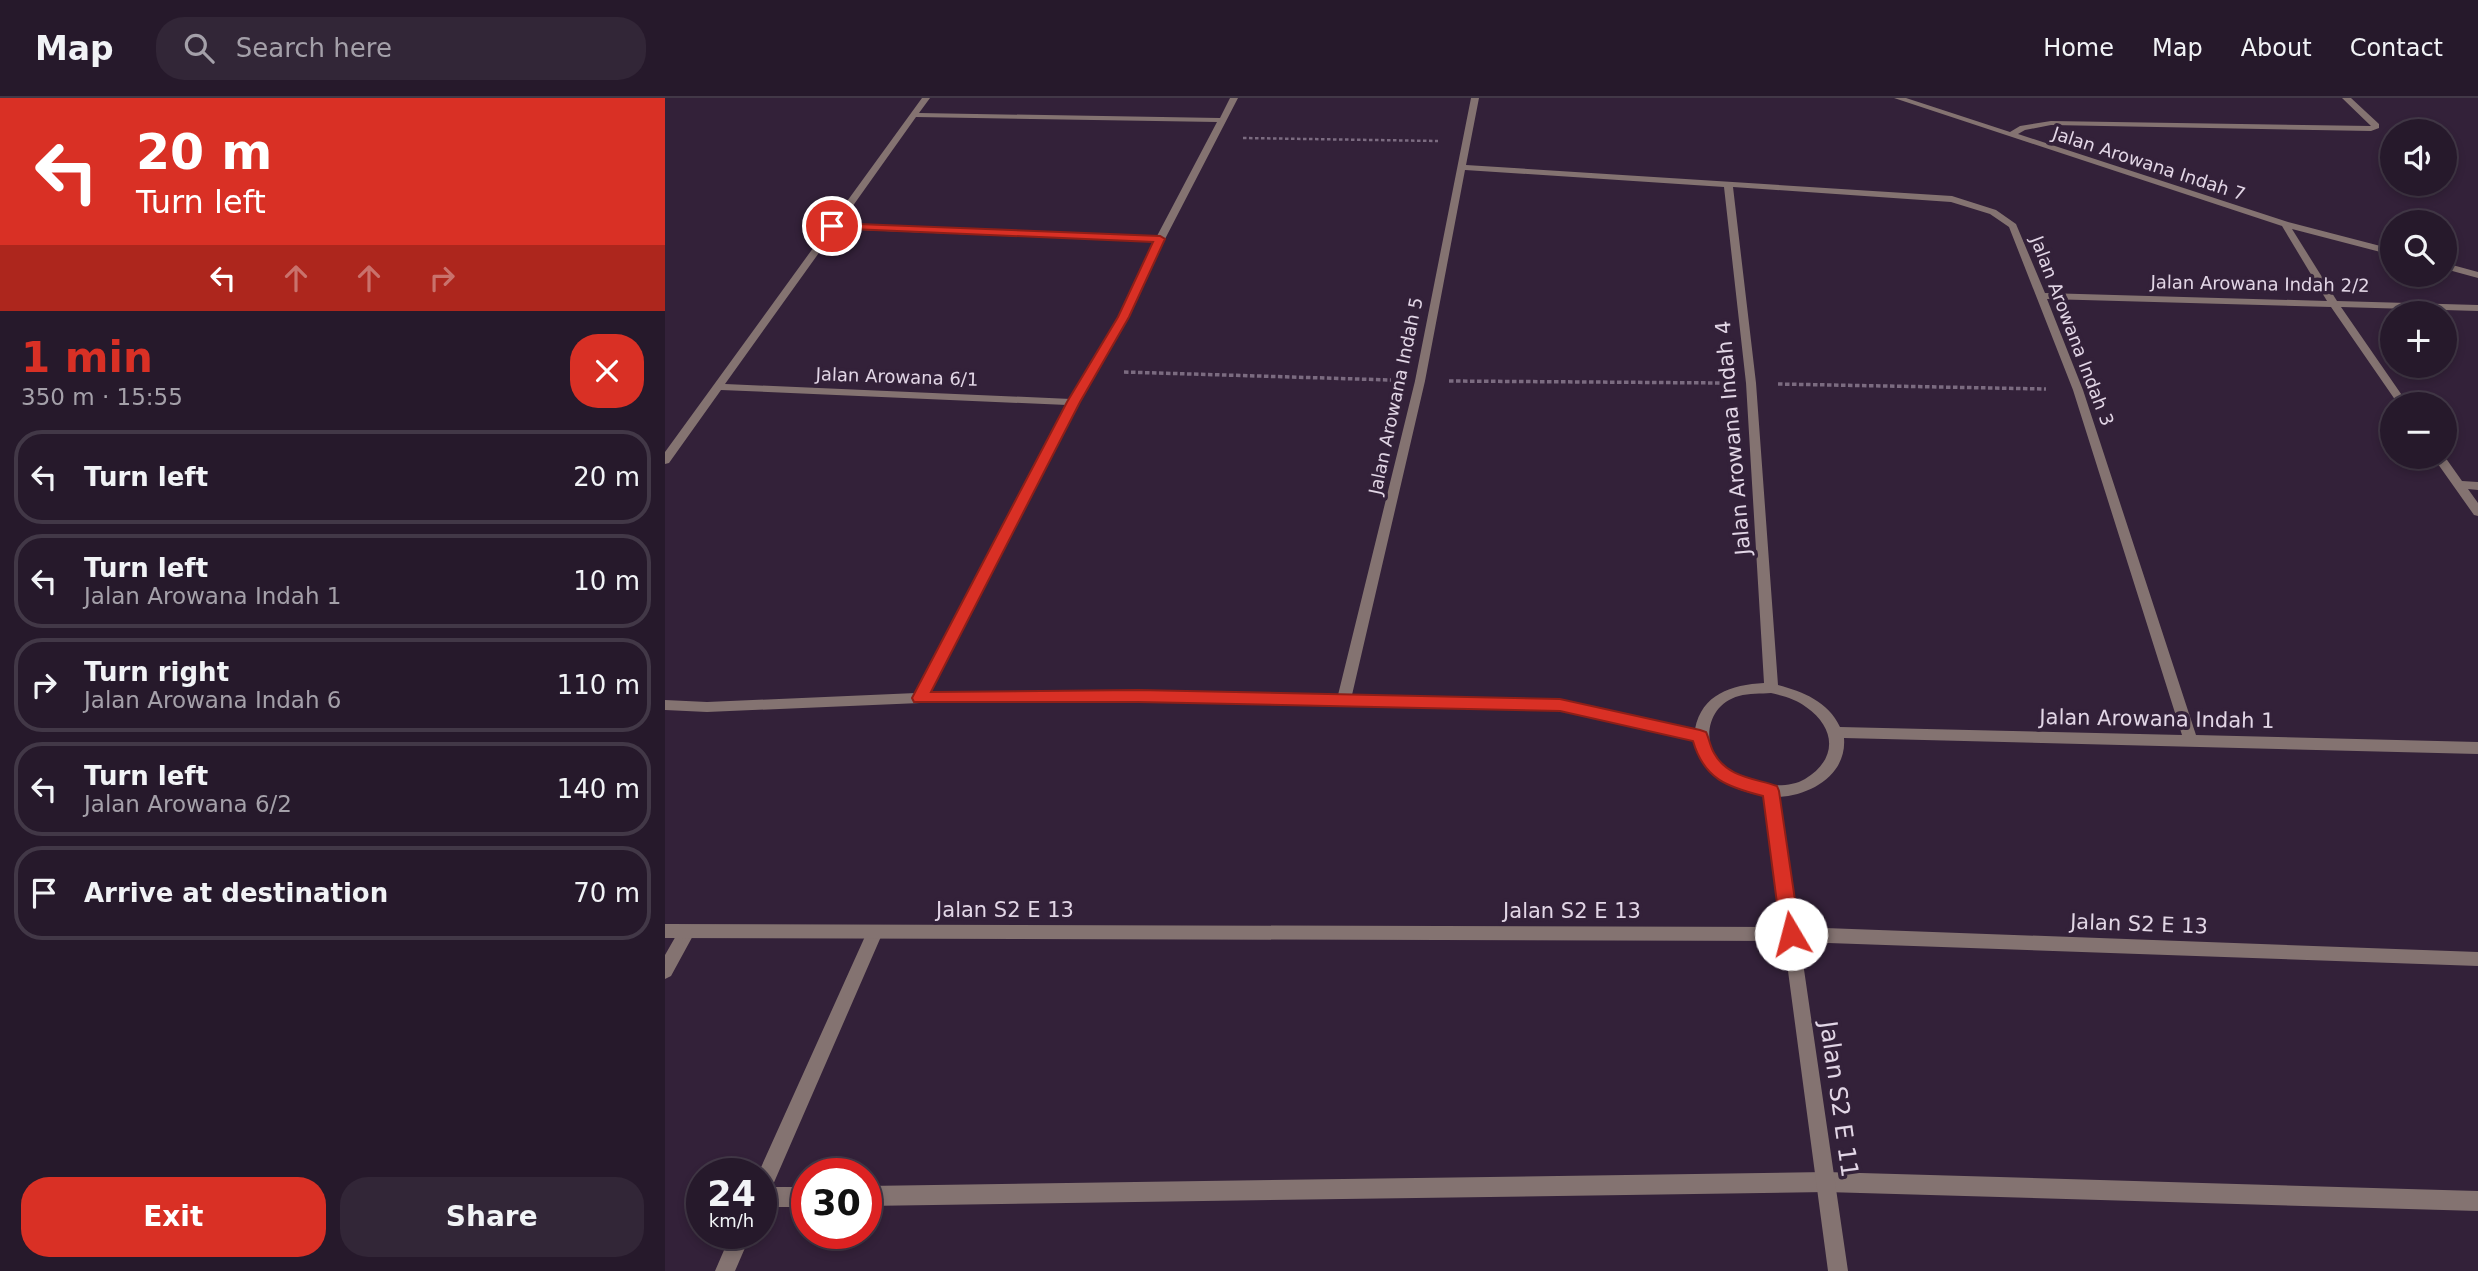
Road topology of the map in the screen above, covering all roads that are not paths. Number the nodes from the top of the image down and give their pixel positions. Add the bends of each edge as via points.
1 (926, 98) edge
2 (1234, 98) edge
3 (1475, 98) edge
4 (1898, 98) edge
5 (2346, 98) edge
6 (912, 115) junction
7 (1221, 120) junction
8 (2010, 135) junction
9 (1462, 167) junction
10 (1728, 185) junction
11 (2285, 224) junction
12 (832, 226) junction
13 (1160, 239) junction
14 (2380, 249) edge
15 (2457, 269) edge
16 (2478, 275) edge
17 (2041, 296) junction
18 (2333, 303) junction
19 (2478, 308) edge
20 (719, 387) junction
21 (2395, 392) edge
22 (1073, 402) junction
23 (665, 460) edge
24 (2448, 469) edge
25 (2459, 485) junction
26 (2478, 486) edge
27 (2478, 512) edge
28 (1771, 688) junction
29 (920, 698) junction
30 (1344, 700) junction
31 (665, 705) edge
32 (1835, 732) junction
33 (1700, 736) junction
34 (2191, 741) junction
35 (2478, 748) edge
36 (1771, 791) junction
37 (665, 932) edge
38 (687, 932) junction
39 (875, 932) junction
40 (1791, 934) junction
41 (2478, 959) edge
42 (665, 971) edge
43 (775, 1158) edge
44 (1826, 1182) junction
45 (882, 1196) edge
46 (2478, 1201) edge
47 (735, 1249) edge
48 (725, 1271) edge
49 (1838, 1271) edge

1 - 6 street
2 - 7 street
3 - 9 street, Jalan Arowana Indah 5
4 - 8 street, Jalan Arowana Indah 7
5 - 8 street via 2376,126 2051,123
6 - 7 street
6 - 12 street
7 - 13 street
8 - 11 street, Jalan Arowana Indah 7
9 - 10 street, Jalan Arowana Indah 3
9 - 30 street, Jalan Arowana Indah 5 via 1420,381
10 - 17 street, Jalan Arowana Indah 3 via 1952,199 1993,212 2013,226
10 - 28 street, Jalan Arowana Indah 4 via 1751,383
11 - 14 street, Jalan Arowana Indah 7
11 - 18 street
12 - 13 street
12 - 20 street
13 - 22 street via 1124,317
15 - 16 street
17 - 18 street, Jalan Arowana Indah 2/2
17 - 34 street, Jalan Arowana Indah 3 via 2078,390
18 - 19 street, Jalan Arowana Indah 2/2
18 - 21 street
20 - 22 street, Jalan Arowana 6/1
20 - 23 street
22 - 29 street
24 - 25 street
25 - 26 street
25 - 27 street
28 - 32 street via 1811,703
28 - 33 street via 1739,691 1713,705 1703,719
29 - 30 street
29 - 31 street
30 - 33 street via 1560,705
32 - 34 street, Jalan Arowana Indah 1
32 - 36 street via 1833,765 1820,778 1802,788
33 - 36 street via 1717,769 1735,782
34 - 35 street, Jalan Arowana Indah 1
36 - 40 street, Jalan S2 E 11
37 - 38 street, Jalan S2 E 13
38 - 39 street, Jalan S2 E 13
38 - 42 street
39 - 40 street, Jalan S2 E 13
39 - 43 street
40 - 41 street, Jalan S2 E 13
40 - 44 street, Jalan S2 E 11
44 - 45 street
44 - 46 street
44 - 49 street, Jalan S2 E 11
47 - 48 street

